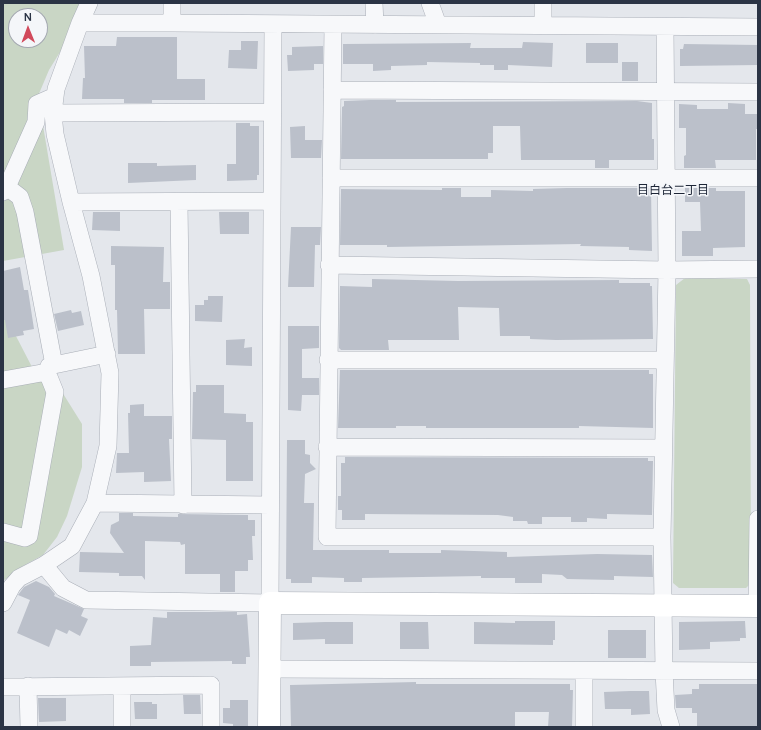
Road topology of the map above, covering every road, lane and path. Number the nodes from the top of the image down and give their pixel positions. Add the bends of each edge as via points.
1 (88, 3) edge
2 (172, 3) edge
3 (374, 3) edge
4 (430, 3) edge
5 (543, 3) edge
6 (80, 23) junction
7 (172, 23) junction
8 (272, 24) junction
9 (333, 25) junction
10 (375, 25) junction
11 (438, 25) junction
12 (543, 25) junction
13 (665, 27) junction
14 (758, 27) edge
15 (332, 90) junction
16 (666, 92) junction
17 (758, 92) edge
18 (55, 96) junction
19 (272, 112) junction
20 (53, 113) junction
21 (331, 178) junction
22 (666, 178) junction
23 (758, 178) edge
24 (4, 190) edge
25 (272, 201) junction
26 (71, 202) junction
27 (179, 203) junction
28 (329, 265) junction
29 (758, 269) edge
30 (667, 270) junction
31 (107, 354) junction
32 (328, 360) junction
33 (664, 360) junction
34 (51, 368) junction
35 (3, 380) edge
36 (327, 447) junction
37 (663, 448) junction
38 (95, 503) junction
39 (183, 505) junction
40 (270, 505) junction
41 (758, 519) edge
42 (3, 532) edge
43 (662, 537) junction
44 (44, 565) junction
45 (270, 602) junction
46 (3, 604) edge
47 (664, 606) junction
48 (757, 606) edge
49 (269, 669) junction
50 (584, 671) junction
51 (664, 671) junction
52 (758, 671) edge
53 (28, 686) junction
54 (122, 686) junction
55 (3, 687) edge
56 (29, 727) edge
57 (122, 727) edge
58 (211, 727) edge
59 (269, 727) edge
60 (584, 727) edge
61 (671, 727) edge

1 - 6 street
2 - 7 street
3 - 10 street
4 - 11 street
5 - 12 street
6 - 7 street
6 - 18 street
7 - 8 street
8 - 9 street
8 - 19 street
9 - 10 street
9 - 15 street
10 - 11 street
11 - 12 street
12 - 13 street
13 - 14 street
13 - 16 street
15 - 16 street
15 - 21 street
16 - 17 street
16 - 22 street
18 - 20 street
18 - 24 street via 37,104 36,122
19 - 20 street
19 - 25 street
20 - 26 street via 55,134
21 - 22 street
21 - 28 street
22 - 23 street
22 - 30 street
24 - 34 street via 20,197 25,212
25 - 27 street
25 - 40 street
26 - 27 street
26 - 31 street via 91,276
27 - 39 street
28 - 30 street
28 - 32 street
29 - 30 street
30 - 33 street
31 - 34 street
31 - 38 street via 110,373 108,446
32 - 33 street
32 - 36 street
33 - 37 street
34 - 35 street
34 - 42 street via 55,392 29,536 26,538
36 - 37 street
36 - 43 street via 327,537
37 - 43 street
38 - 39 street
38 - 44 street via 72,546
39 - 40 street
40 - 45 street
41 - 48 street
43 - 47 street
44 - 45 street via 63,588 86,600
44 - 46 street via 19,578
45 - 47 street
45 - 49 street
47 - 48 street
47 - 51 street
49 - 50 street
49 - 59 street
50 - 51 street
50 - 60 street
51 - 52 street
51 - 61 street via 666,710
53 - 54 street
53 - 55 street
53 - 56 street
54 - 57 street
54 - 58 street via 211,685

